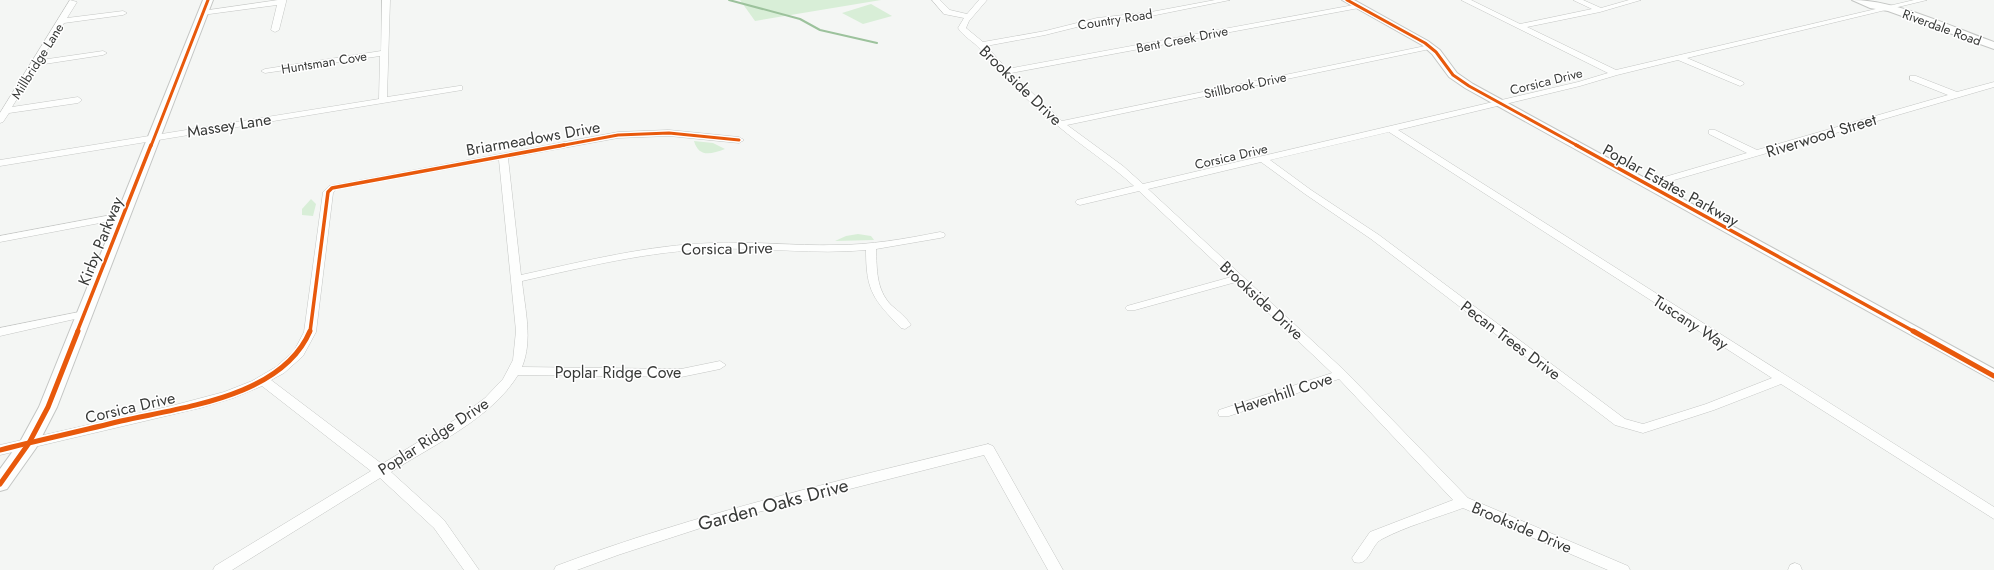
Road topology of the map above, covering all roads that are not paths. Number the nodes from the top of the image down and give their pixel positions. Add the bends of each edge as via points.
1 (208, 0) edge
2 (386, 0) edge
3 (936, 0) edge
4 (983, 0) edge
5 (1226, 0) edge
6 (1347, 0) edge
7 (1465, 0) edge
8 (1577, 0) edge
9 (1637, 0) edge
10 (1857, 0) edge
11 (1875, 0) edge
12 (1923, 0) edge
13 (282, 1) edge
14 (73, 2) dead end
15 (1359, 6) junction
16 (1890, 8) junction
17 (1600, 10) junction
18 (123, 13) dead end
19 (202, 13) junction
20 (969, 17) junction
21 (62, 21) junction
22 (1521, 26) junction
23 (275, 30) dead end
24 (981, 45) junction
25 (1994, 46) edge
26 (1430, 47) junction
27 (103, 53) dead end
28 (384, 53) junction
29 (1679, 58) junction
30 (35, 63) junction
31 (265, 71) dead end
32 (1005, 72) junction
33 (1615, 73) junction
34 (1914, 78) dead end
35 (1740, 84) dead end
36 (1994, 84) edge
37 (459, 88) dead end
38 (1956, 95) junction
39 (78, 100) dead end
40 (383, 100) junction
41 (1499, 103) junction
42 (6, 111) junction
43 (0, 120) edge
44 (1060, 124) junction
45 (1389, 128) junction
46 (1712, 132) dead end
47 (155, 138) junction
48 (739, 140) dead end
49 (1757, 154) junction
50 (503, 156) junction
51 (1262, 158) junction
52 (0, 163) edge
53 (1647, 185) junction
54 (1141, 187) junction
55 (332, 188) joint
56 (1080, 202) dead end
57 (122, 216) junction
58 (940, 235) dead end
59 (0, 238) edge
60 (871, 247) junction
61 (1238, 278) junction
62 (516, 279) junction
63 (1132, 308) dead end
64 (84, 314) junction
65 (905, 325) dead end
66 (0, 332) edge
67 (720, 365) dead end
68 (516, 371) junction
69 (1341, 374) junction
70 (1994, 376) edge
71 (263, 380) junction
72 (1781, 380) junction
73 (1224, 412) dead end
74 (29, 443) junction
75 (0, 450) edge
76 (380, 470) junction
77 (0, 484) edge
78 (1463, 502) junction
79 (1994, 514) edge
80 (1359, 558) dead end
81 (220, 570) edge
82 (472, 570) edge
83 (561, 570) edge
84 (1056, 570) edge
85 (1623, 570) edge

1 - 19 main road, Kirby Parkway
2 - 28 street
3 - 20 street via 947,12
4 - 20 street
5 - 24 street, Country Road via 1151,14 1097,20
6 - 15 street, Poplar Estates Parkway
7 - 22 street
8 - 17 street
9 - 17 street
10 - 16 main road, Riverdale Road
11 - 16 main road, Riverdale Road
12 - 16 street, Corsica Drive
13 - 19 street
13 - 23 street
14 - 21 street, Millbridge Lane
15 - 26 street, Poplar Estates Parkway
15 - 32 street, Bent Creek Drive
16 - 25 main road, Riverdale Road
16 - 29 street, Corsica Drive
17 - 22 street
18 - 21 street
19 - 47 main road, Kirby Parkway
20 - 24 street, Brookside Drive via 962,28
21 - 30 street, Millbridge Lane
22 - 33 street
24 - 32 street, Brookside Drive
26 - 41 street, Poplar Estates Parkway via 1453,74
26 - 44 street, Stillbrook Drive
27 - 30 street
28 - 31 street, Huntsman Cove
28 - 40 street
29 - 33 street, Corsica Drive
29 - 35 street
30 - 42 street, Millbridge Lane
32 - 44 street, Brookside Drive
33 - 41 street, Corsica Drive
34 - 38 street
36 - 38 street, Riverwood Street
37 - 40 street, Massey Lane
38 - 49 street, Riverwood Street
39 - 42 street
40 - 47 street, Massey Lane
41 - 45 street, Corsica Drive
41 - 53 street, Poplar Estates Parkway
42 - 43 street, Millbridge Lane
44 - 54 street, Brookside Drive via 1107,157
45 - 51 street, Corsica Drive
45 - 72 street, Tuscany Way
46 - 49 street
47 - 52 street, Massey Lane
47 - 57 main road, Kirby Parkway
48 - 50 street, Briarmeadows Drive via 669,133 632,134
49 - 53 street, Riverwood Street
50 - 55 street, Briarmeadows Drive
50 - 62 street, Poplar Ridge Drive
51 - 54 street, Corsica Drive
51 - 72 street, Pecan Trees Drive via 1369,232 1614,417 1630,426 1643,429
53 - 70 street, Poplar Estates Parkway
54 - 56 street, Corsica Drive
54 - 61 street, Brookside Drive
55 - 71 street, Corsica Drive via 328,192 315,300 307,341 293,359
57 - 59 street
57 - 64 main road, Kirby Parkway
58 - 60 street, Corsica Drive
60 - 62 street, Corsica Drive via 714,246 669,249
60 - 65 street via 870,272 873,288 882,302
61 - 63 street
61 - 69 street, Brookside Drive
62 - 68 street, Poplar Ridge Drive via 522,341 522,353
64 - 66 street
64 - 74 main road, Kirby Parkway via 48,407
67 - 68 street, Poplar Ridge Cove via 681,373
68 - 76 street, Poplar Ridge Drive via 480,409
69 - 73 street, Havenhill Cove
69 - 78 street, Brookside Drive
71 - 74 street, Corsica Drive via 216,399
71 - 76 street
72 - 79 street, Tuscany Way
74 - 75 street, Corsica Drive
74 - 77 main road, Kirby Parkway
76 - 81 street, Poplar Ridge Drive
76 - 82 street via 439,524
78 - 80 street via 1375,536
78 - 85 street, Brookside Drive
83 - 84 street, Garden Oaks Drive via 604,553 723,515 988,449

